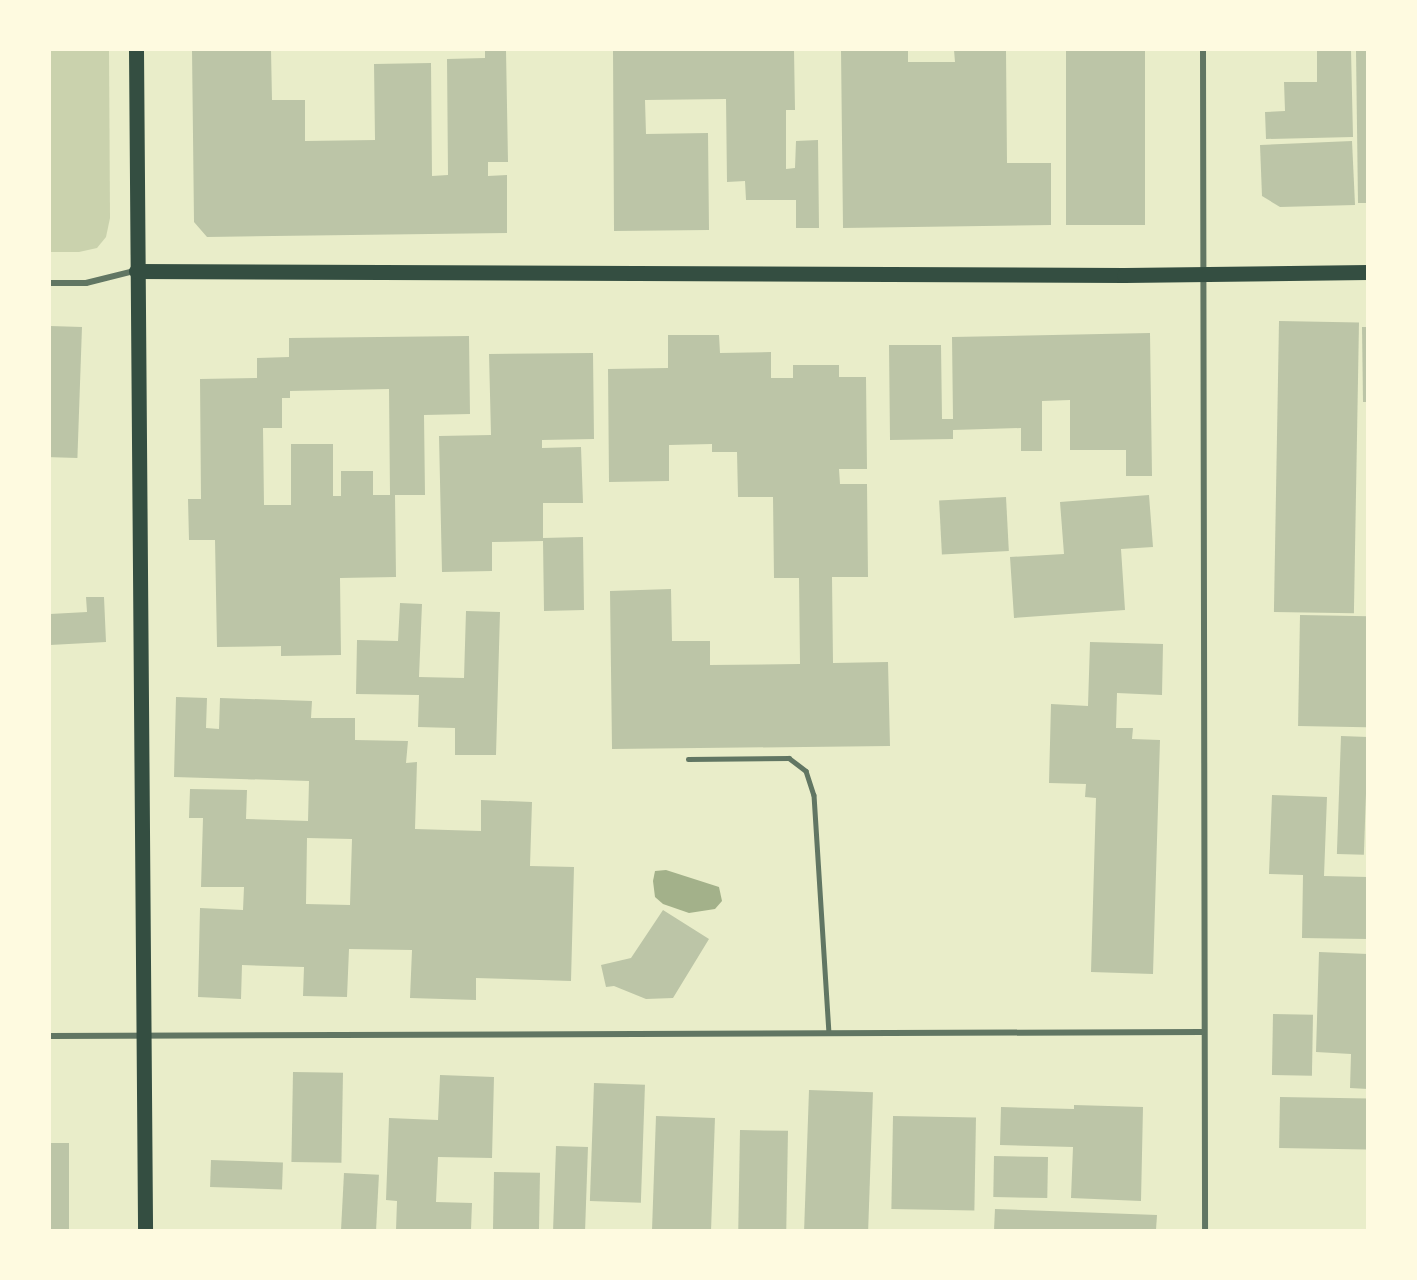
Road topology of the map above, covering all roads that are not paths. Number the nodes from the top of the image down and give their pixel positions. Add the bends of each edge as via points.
1 (136, 50) edge
2 (1203, 50) edge
3 (136, 271) junction
4 (1368, 272) edge
5 (1204, 273) junction
6 (50, 283) edge
7 (688, 759) dead end
8 (829, 1032) junction
9 (1202, 1032) junction
10 (144, 1035) junction
11 (50, 1036) edge
12 (145, 1230) edge
13 (1205, 1230) edge

1 - 3 main road
2 - 5 street
3 - 5 main road
3 - 6 street via 86,283
3 - 10 main road
4 - 5 main road
5 - 9 street
7 - 8 lane via 789,758 806,771 814,795
8 - 9 street
8 - 10 street
9 - 13 street
10 - 11 street
10 - 12 main road

